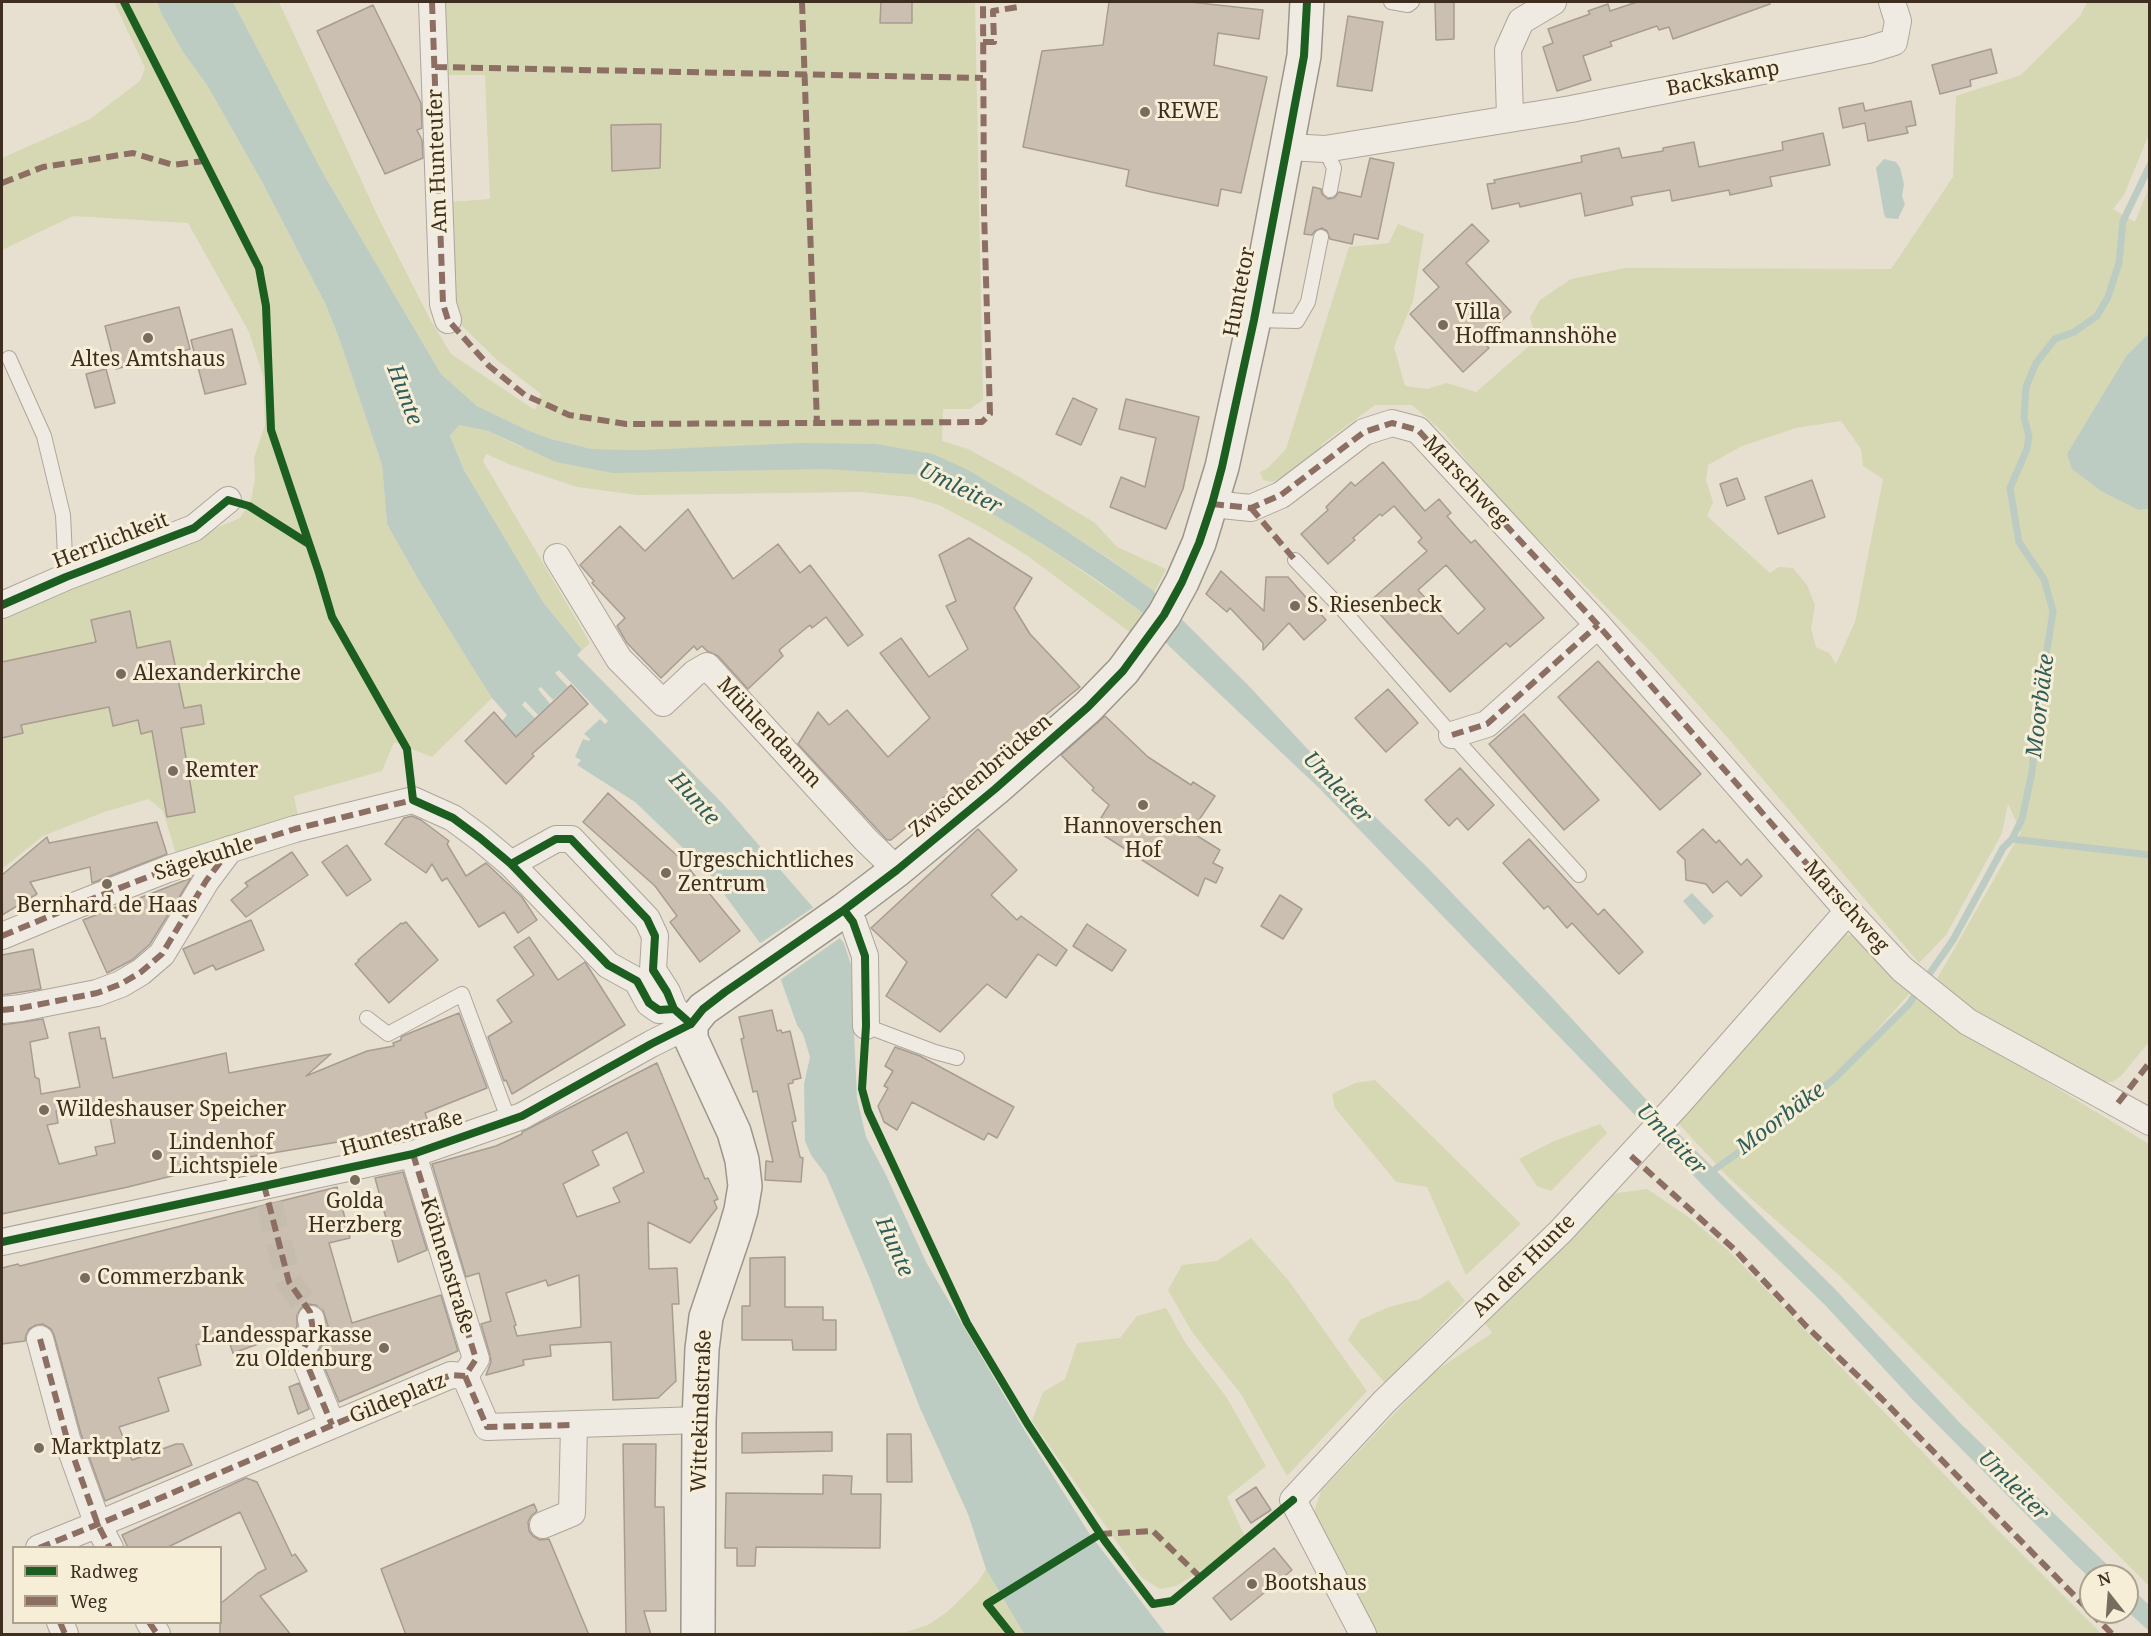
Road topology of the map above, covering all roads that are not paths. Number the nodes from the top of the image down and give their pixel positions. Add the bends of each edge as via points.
1 (432, 2) edge
2 (1307, 2) edge
3 (1391, 2) edge
4 (1412, 2) edge
5 (1553, 2) edge
6 (1892, 2) edge
7 (1510, 117) junction
8 (1287, 147) junction
9 (1325, 149) junction
10 (1330, 190) dead end
11 (1321, 237) dead end
12 (448, 320) dead end
13 (1254, 320) junction
14 (9, 358) dead end
15 (228, 500) dead end
16 (1212, 504) junction
17 (557, 557) dead end
18 (1295, 560) dead end
19 (66, 577) junction
20 (1182, 582) joint
21 (2, 605) edge
22 (1598, 625) junction
23 (1452, 735) junction
24 (230, 849) junction
25 (511, 864) junction
26 (897, 870) junction
27 (1579, 875) dead end
28 (1848, 911) junction
29 (836, 916) junction
30 (2, 936) edge
31 (769, 961) joint
32 (2, 1010) edge
33 (682, 1016) junction
34 (367, 1018) dead end
35 (866, 1026) joint
36 (957, 1058) dead end
37 (509, 1121) junction
38 (2150, 1122) edge
39 (413, 1154) junction
40 (2, 1242) edge
41 (311, 1319) tunnel mouth
42 (40, 1339) dead end
43 (465, 1376) junction
44 (699, 1420) junction
45 (332, 1425) junction
46 (574, 1425) junction
47 (98, 1525) junction
48 (543, 1525) dead end
49 (44, 1546) edge
50 (109, 1546) edge
51 (698, 1635) edge
52 (1363, 1635) edge

1 - 12 street, Am Hunteufer via 443,304
2 - 8 street, Huntetor via 1304,56
3 - 4 lane
5 - 7 street via 1521,21 1508,50
6 - 7 street, Backskamp via 1898,21 1894,42 1868,50 1571,109
7 - 9 street, Backskamp
8 - 9 street, Backskamp
8 - 13 street, Huntetor
9 - 10 lane via 1334,168
11 - 13 lane via 1308,303 1298,321
13 - 16 street, Huntetor
14 - 19 lane via 44,436 63,515
15 - 19 street, Herrlichkeit via 194,528
16 - 20 street, Huntetor
16 - 22 street, Marschweg via 1251,508 1281,495 1364,432 1392,423 1418,430
17 - 26 street, Mühlendamm via 619,659 663,703 707,666
18 - 23 lane
19 - 21 street, Herrlichkeit
20 - 26 street, Zwischenbrücken via 1143,646 1088,707
22 - 23 street via 1487,724
22 - 28 street, Marschweg
23 - 27 lane
24 - 25 street, Sägekuhle via 413,800 453,818
24 - 30 street, Sägekuhle via 157,873
24 - 32 street via 162,954 141,972 97,993
25 - 33 street via 608,964 637,981 649,1003
25 - 33 street via 555,839 571,839 647,919 656,936 653,970
26 - 29 street, Zwischenbrücken
28 - 38 street, Marschweg via 1902,969 1968,1022
28 - 52 street, An der Hunte via 1561,1231 1384,1402 1293,1500
29 - 31 street, Zwischenbrücken
29 - 35 street via 853,922 865,956
31 - 33 street, Huntestraße via 703,1009
33 - 37 street, Huntestraße via 651,1044
33 - 44 street, Wittekindstraße via 734,1132 745,1186 739,1218 706,1317
34 - 37 lane via 388,1034 462,994
35 - 36 lane
37 - 39 street, Huntestraße
39 - 40 street, Huntestraße via 266,1195
39 - 43 street, Köhnenstraße via 476,1359
41 - 45 street, Gildeplatz via 313,1329 302,1352
42 - 47 street via 67,1439
43 - 45 street, Gildeplatz via 451,1376
43 - 46 street, Gildeplatz via 487,1427
44 - 46 street, Gildeplatz
44 - 51 street, Wittekindstraße
45 - 47 street, Gildeplatz
46 - 48 street via 572,1513
47 - 49 street, Gildeplatz
47 - 50 street

